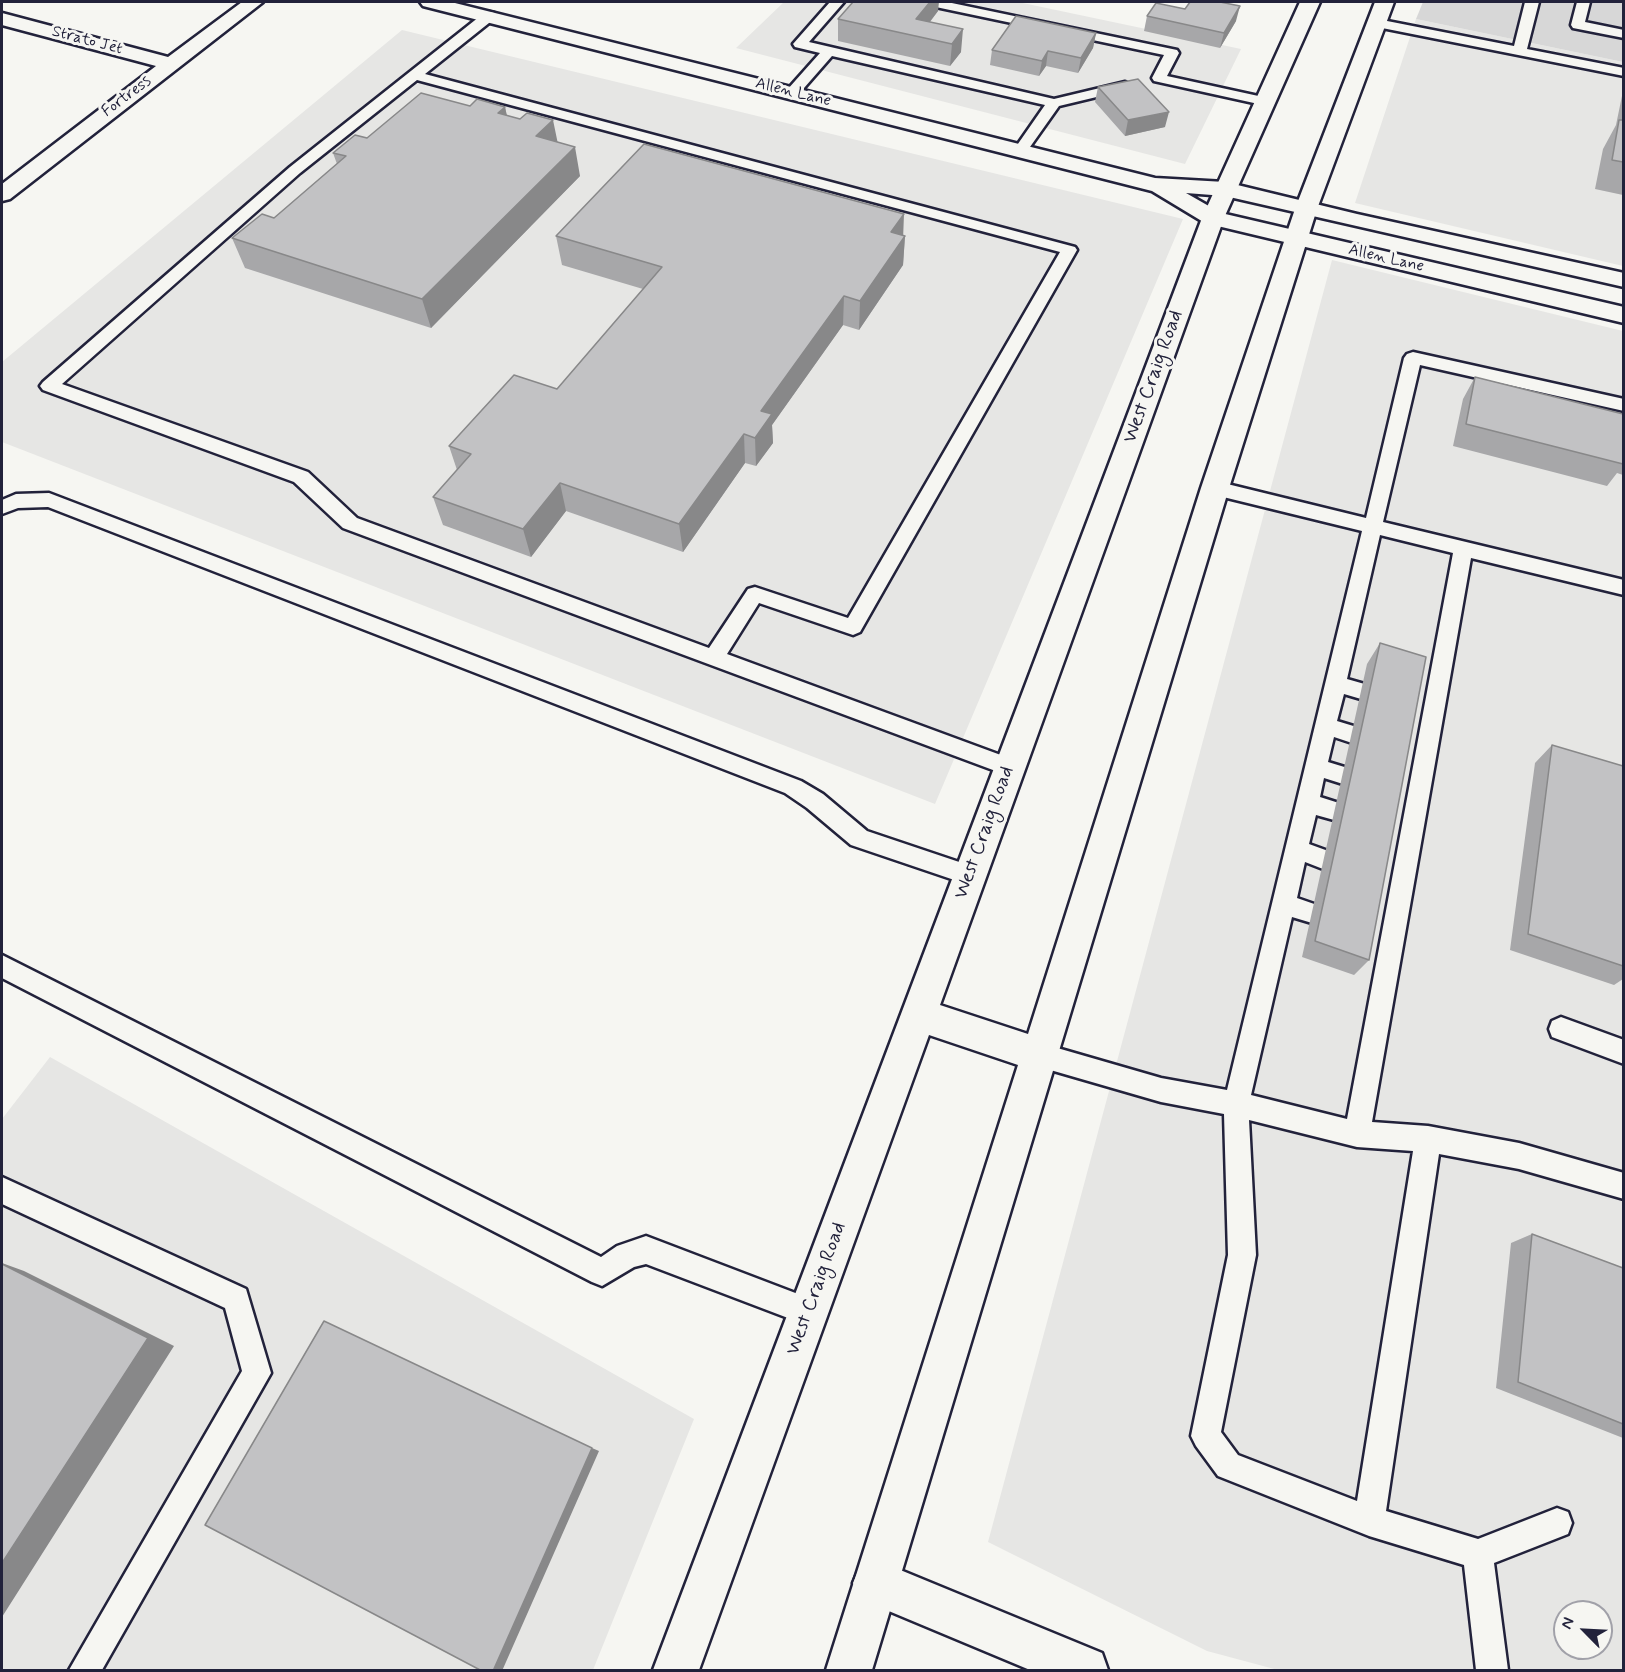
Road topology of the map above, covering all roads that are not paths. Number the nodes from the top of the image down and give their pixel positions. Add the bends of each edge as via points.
1 (253, 2) edge
2 (430, 2) edge
3 (837, 2) edge
4 (931, 2) edge
5 (1310, 2) edge
6 (1385, 2) edge
7 (1532, 2) edge
8 (1583, 2) edge
9 (489, 16) junction
10 (2, 19) edge
11 (1377, 23) junction
12 (1623, 34) edge
13 (829, 51) junction
14 (1520, 51) junction
15 (172, 64) junction
16 (1623, 72) edge
17 (414, 75) junction
18 (1148, 80) junction
19 (792, 93) junction
20 (1263, 101) junction
21 (1054, 104) junction
22 (1020, 152) junction
23 (1155, 185) junction
24 (1225, 189) junction
25 (2, 194) edge
26 (1306, 209) junction
27 (1213, 218) junction
28 (1297, 238) junction
29 (1623, 280) edge
30 (1623, 315) edge
31 (1623, 405) edge
32 (1215, 488) junction
33 (2, 507) edge
34 (1374, 527) junction
35 (1463, 549) junction
36 (1623, 588) edge
37 (714, 657) junction
38 (1336, 684) junction
39 (1361, 691) dead end
40 (1326, 726) junction
41 (1352, 734) dead end
42 (1009, 767) junction
43 (1316, 767) junction
44 (1343, 775) dead end
45 (1308, 803) junction
46 (1334, 811) dead end
47 (1297, 850) junction
48 (1323, 859) dead end
49 (969, 875) junction
50 (1284, 904) junction
51 (1312, 913) dead end
52 (2, 966) edge
53 (918, 1014) junction
54 (1561, 1029) dead end
55 (1623, 1052) edge
56 (1040, 1055) junction
57 (1236, 1104) junction
58 (1357, 1134) junction
59 (1428, 1139) junction
60 (1623, 1186) edge
61 (2, 1190) edge
62 (809, 1312) junction
63 (1369, 1521) junction
64 (1557, 1523) dead end
65 (1478, 1554) junction
66 (876, 1583) junction
67 (85, 1671) edge
68 (676, 1671) edge
69 (849, 1671) edge
70 (1085, 1671) edge
71 (1492, 1671) edge

1 - 15 main road, Fortress
2 - 9 main road, Allen Lane
3 - 13 lane via 800,44
4 - 18 lane via 1172,53
5 - 20 main road, West Craig Road
6 - 11 main road
7 - 14 lane
8 - 12 lane via 1578,25
9 - 17 lane
9 - 19 main road, Allen Lane
10 - 15 main road, Strato Jet
11 - 14 lane
11 - 26 main road
13 - 19 lane
13 - 21 lane
14 - 16 lane
15 - 25 main road, Fortress
17 - 37 lane via 295,170 49,386 301,477 350,523
17 - 37 lane via 1069,250 853,627 755,594
18 - 20 lane
18 - 21 lane
19 - 22 main road, Allen Lane
20 - 24 main road, West Craig Road
21 - 22 lane
22 - 23 main road, Allen Lane
23 - 24 main road, Allen Lane
23 - 27 main road, Allen Lane
24 - 26 main road, Allen Lane
24 - 27 main road, West Craig Road
26 - 28 main road
26 - 29 main road, Allen Lane
27 - 28 main road, Allen Lane
27 - 42 main road, West Craig Road
28 - 30 main road, Allen Lane
28 - 32 main road
31 - 34 lane via 1413,358
32 - 34 lane
32 - 56 main road
33 - 49 lane via 16,501 49,500 792,786 859,838
34 - 35 lane
34 - 38 lane
35 - 36 lane
35 - 58 lane via 1425,710 1382,937
37 - 42 lane
38 - 39 lane
38 - 40 lane
40 - 41 lane
40 - 43 lane
42 - 49 main road, West Craig Road
43 - 44 lane
43 - 45 lane
45 - 46 lane
45 - 47 lane
47 - 48 lane
47 - 50 lane
49 - 53 main road, West Craig Road
50 - 51 lane
50 - 57 lane
52 - 62 lane via 602,1272 627,1256 646,1250
53 - 56 main road
53 - 62 main road, West Craig Road
54 - 55 lane
56 - 57 lane via 1161,1090
56 - 66 main road
57 - 58 lane
57 - 63 lane via 1242,1255 1206,1437 1228,1466
58 - 59 lane
59 - 60 lane via 1519,1156
59 - 63 lane
61 - 67 lane via 236,1299 257,1373
62 - 68 main road, West Craig Road
63 - 65 lane
64 - 65 lane
65 - 71 lane
66 - 69 main road
66 - 70 main road

